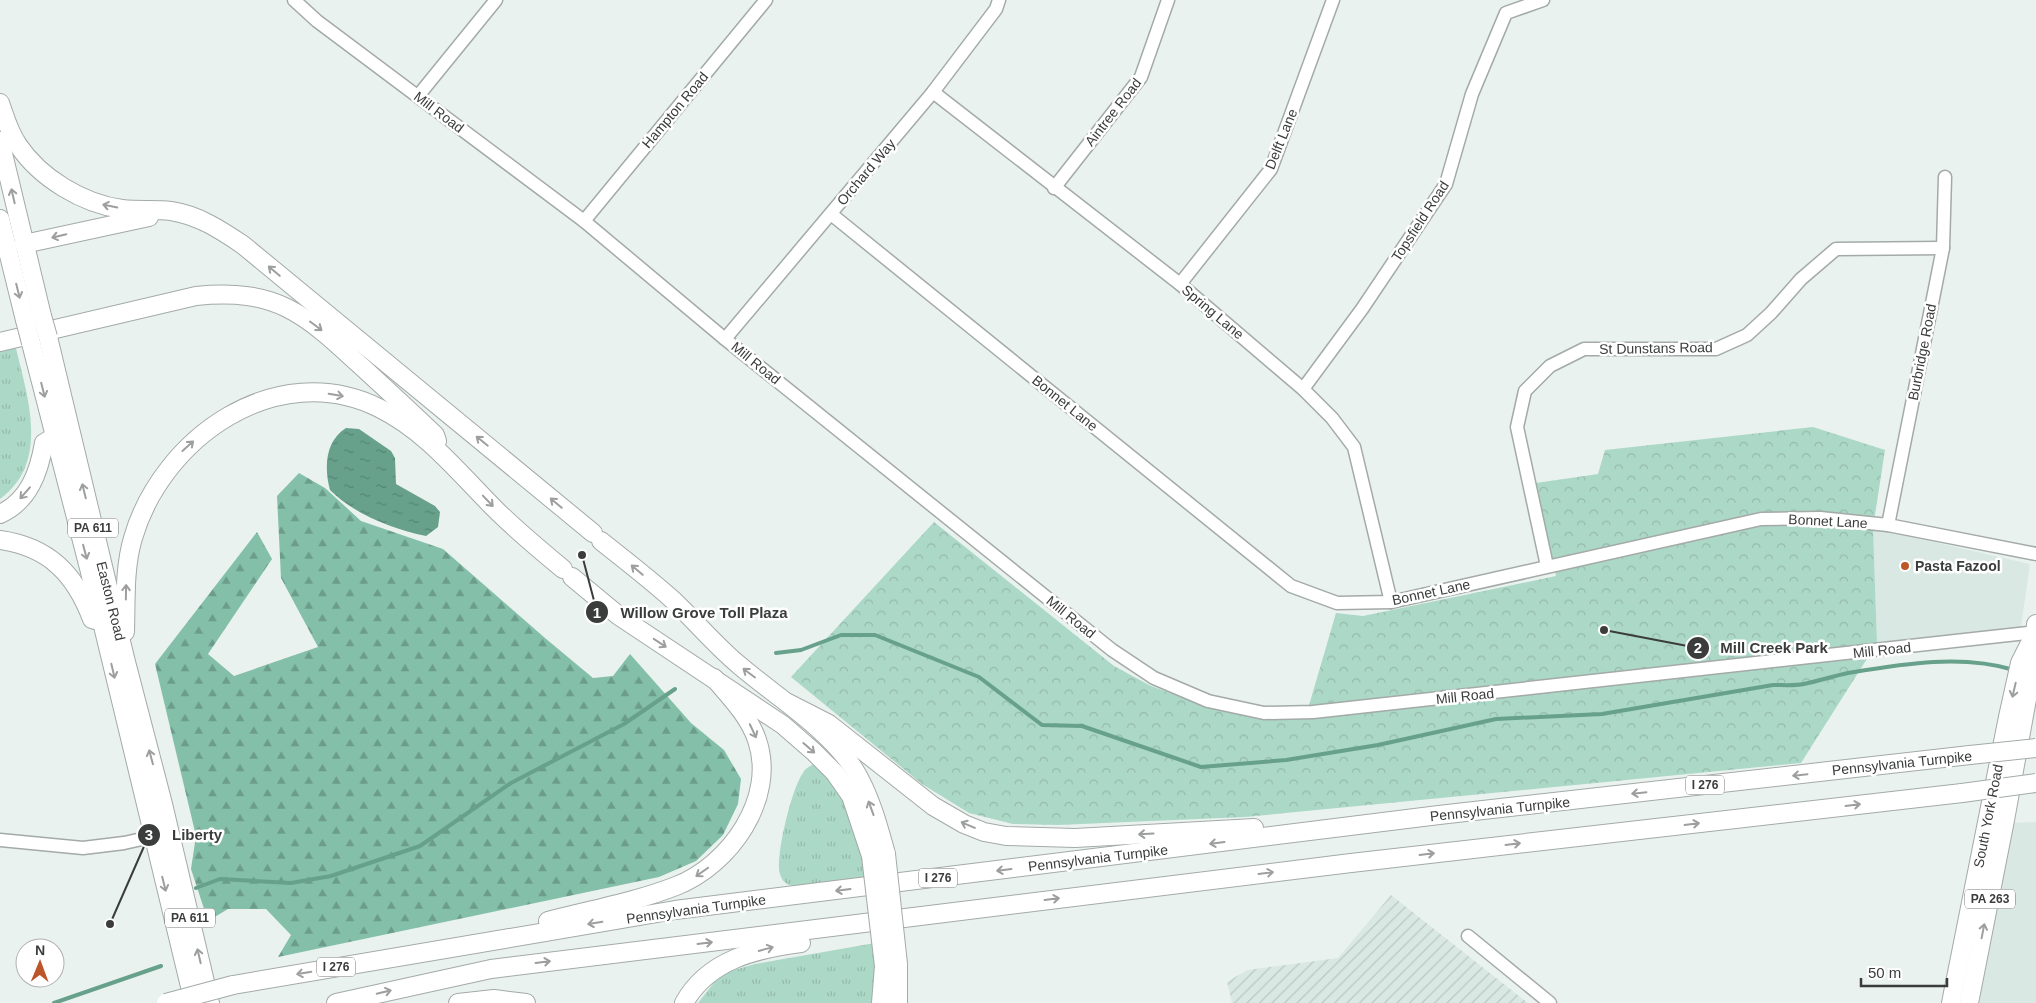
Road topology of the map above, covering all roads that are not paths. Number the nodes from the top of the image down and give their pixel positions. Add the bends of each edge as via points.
1 (294, 0) edge
2 (496, 0) edge
3 (766, 0) edge
4 (999, 0) edge
5 (1168, 0) edge
6 (1333, 0) edge
7 (1543, 0) edge
8 (933, 92) junction
9 (418, 96) junction
10 (0, 103) edge
11 (0, 141) edge
12 (1945, 177) dead end
13 (1054, 188) junction
14 (831, 214) junction
15 (193, 217) junction
16 (0, 220) edge
17 (584, 221) junction
18 (24, 244) junction
19 (1942, 248) junction
20 (1180, 284) junction
21 (326, 313) junction
22 (0, 333) edge
23 (725, 339) junction
24 (0, 342) edge
25 (1304, 389) junction
26 (54, 437) junction
27 (442, 454) junction
28 (0, 514) edge
29 (1888, 525) junction
30 (0, 540) edge
31 (2036, 554) edge
32 (1547, 566) junction
33 (1391, 602) junction
34 (102, 624) junction
35 (2035, 629) edge
36 (125, 658) junction
37 (714, 678) junction
38 (788, 703) junction
39 (2015, 718) junction
40 (2036, 748) edge
41 (2036, 783) edge
42 (1439, 815) junction
43 (161, 834) junction
44 (0, 840) edge
45 (878, 855) junction
46 (917, 917) junction
47 (1468, 936) dead end
48 (438, 949) junction
49 (891, 965) junction
50 (166, 1003) edge
51 (194, 1003) edge
52 (210, 1003) edge
53 (336, 1003) edge
54 (458, 1003) edge
55 (526, 1003) edge
56 (684, 1003) edge
57 (881, 1003) edge
58 (898, 1003) edge
59 (1550, 1003) edge
60 (1951, 1003) edge
61 (1969, 1003) edge

1 - 9 street, Mill Road
2 - 9 street
3 - 17 street, Hampton Road
4 - 8 street, Orchard Way via 996,9
5 - 13 street, Aintree Road via 1142,77
6 - 20 street, Delft Lane via 1271,169
7 - 25 street, Topsfield Road via 1506,13 1472,94 1446,184
8 - 13 street, Spring Lane
8 - 14 street, Orchard Way
9 - 17 street, Mill Road
15 -> 10 highway via 172,211 122,209 99,204 74,193 27,156 10,130
18 -> 11 highway, Easton Road / PA 611
12 - 19 street, Burbridge Road
13 - 20 street, Spring Lane
14 - 23 street, Orchard Way
14 - 33 street, Bonnet Lane via 1291,586 1337,603
15 -> 18 highway via 149,217
21 -> 15 highway via 243,245
16 -> 26 highway, Easton Road / PA 611, bridge
17 - 23 street, Mill Road
36 -> 18 highway, Easton Road / PA 611, bridge
19 - 29 street, Burbridge Road
19 - 32 street, St Dunstans Road via 1836,249 1801,279 1747,336 1716,349 1584,349 1550,366 1525,391 1517,427
20 - 25 street, Spring Lane
21 - 22 highway via 274,290 231,284 209,285 164,292
38 -> 21 highway via 738,665 674,600
23 - 35 street, Mill Road via 1112,650 1154,678 1208,701 1264,713 1314,712
24 -> 27 highway via 196,296 223,293 262,299 298,313 328,334 435,435
25 - 33 street, Spring Lane via 1354,447
26 -> 28 highway via 44,443 38,471 30,488
26 -> 34 highway, Easton Road / PA 611
36 -> 27 highway via 128,561 140,516 164,472 180,453 221,420 272,398 300,392 334,394 380,408
27 -> 37 highway via 496,509 619,616
29 - 31 street, Bonnet Lane
29 - 32 street, Bonnet Lane via 1820,518 1761,519
30 - 34 highway via 40,552 55,562 75,583 92,619
32 - 33 street, Bonnet Lane
34 -> 43 highway, Easton Road / PA 611
35 - 39 highway, South York Road / PA 263
43 -> 36 highway, Easton Road / PA 611
37 -> 45 highway via 783,725 835,773 851,796
37 -> 48 highway via 751,725 762,770 752,813 722,856 677,886
42 -> 38 highway via 1075,838 1006,836 964,824 933,806 829,724
45 -> 38 highway via 869,801 853,768 838,748
39 - 60 highway, South York Road / PA 263
61 -> 39 highway, South York Road / PA 263 via 2005,820
40 -> 42 highway, Pennsylvania Turnpike / I 276, bridge
46 -> 41 highway, bridge
42 -> 48 highway, Pennsylvania Turnpike / I 276 via 675,910
43 - 44 street via 84,848
43 -> 51 highway, Easton Road / PA 611
52 -> 43 highway, Easton Road / PA 611
45 - 49 highway, bridge
53 -> 46 highway via 491,969
56 -> 46 highway via 699,981 709,973 748,954 850,935
47 - 59 street
48 -> 50 highway, Pennsylvania Turnpike / I 276, bridge via 233,985
49 - 57 highway
49 - 58 highway
54 - 55 highway via 494,999

